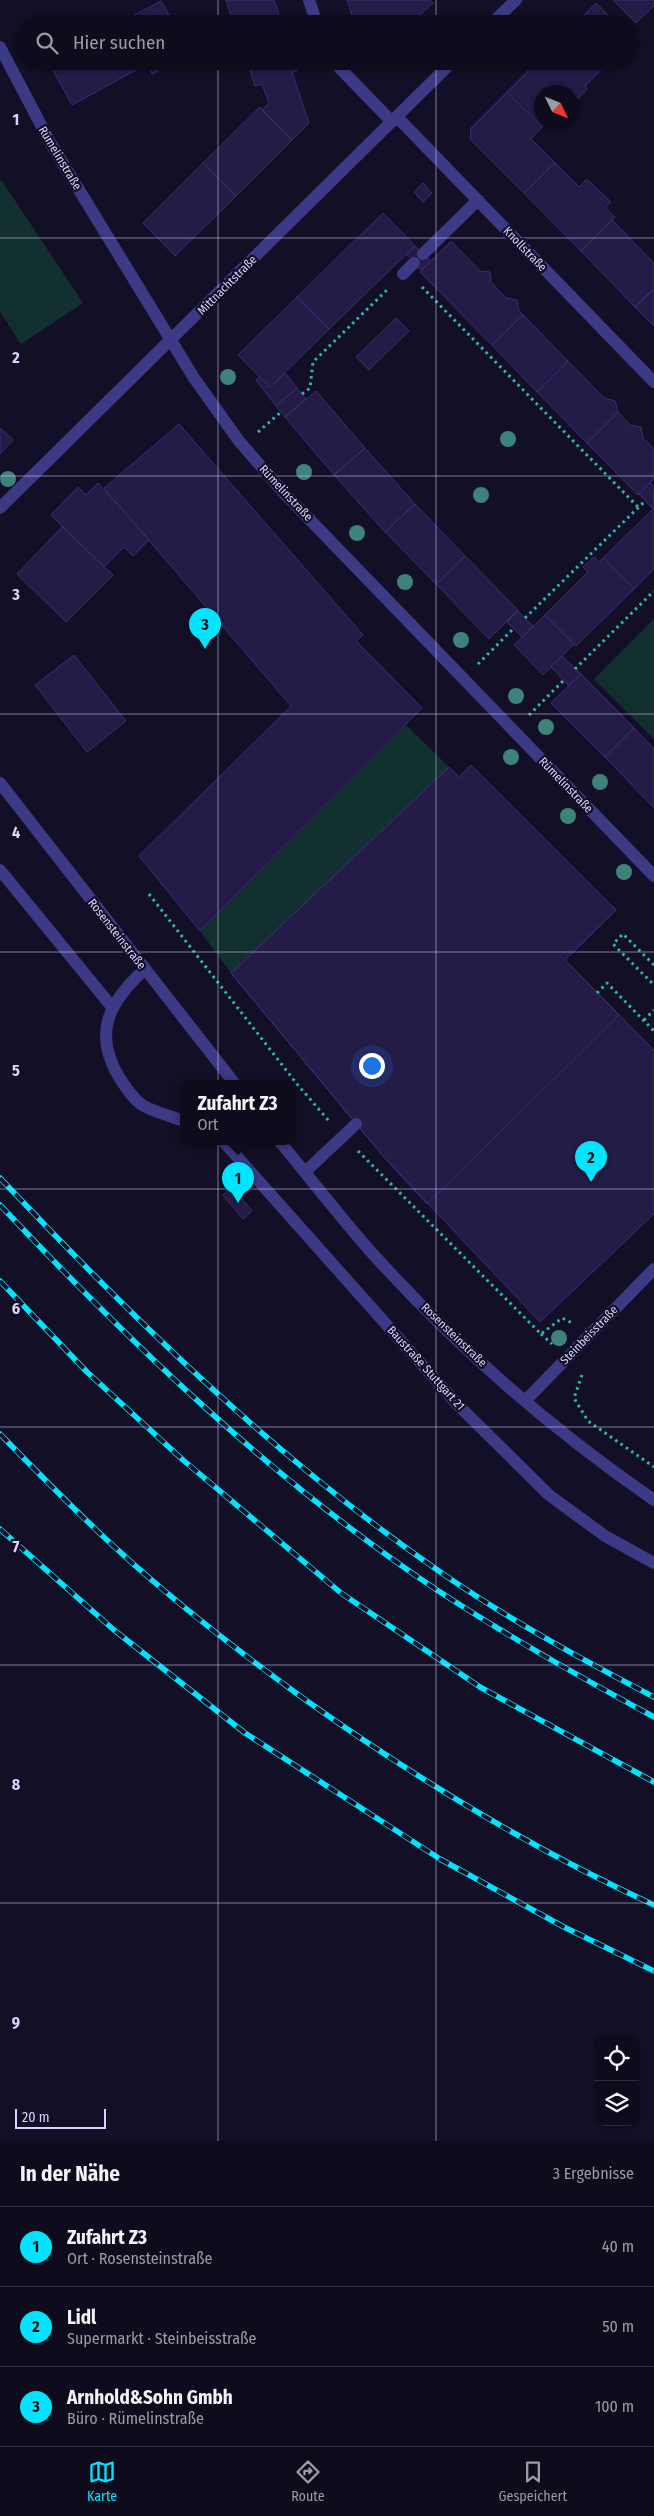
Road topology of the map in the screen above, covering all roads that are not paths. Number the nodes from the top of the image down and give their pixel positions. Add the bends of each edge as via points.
1 (309, 0) edge
2 (516, 0) edge
3 (315, 15) edge
4 (500, 15) edge
5 (0, 47) edge
6 (343, 70) edge
7 (444, 70) edge
8 (394, 119) junction
9 (478, 200) junction
10 (412, 265) road end
11 (170, 340) junction
12 (654, 382) edge
13 (0, 508) edge
14 (0, 783) edge
15 (0, 870) edge
16 (654, 876) edge
17 (144, 969) junction
18 (112, 1007) junction
19 (232, 1080) edge
20 (180, 1120) edge
21 (356, 1124) dead end
22 (227, 1145) edge
23 (282, 1145) edge
24 (305, 1172) junction
25 (654, 1269) edge
26 (525, 1401) junction
27 (654, 1500) edge
28 (654, 1563) edge

1 - 3 street
2 - 4 street
5 - 11 street, Rümelinstraße via 51,144
6 - 8 street, Knollstraße
7 - 8 street, Mittnachtstraße
8 - 9 street, Knollstraße
8 - 11 street, Mittnachtstraße
9 - 10 street
9 - 12 street, Knollstraße
11 - 13 street, Mittnachtstraße
11 - 16 street, Rümelinstraße via 243,445 285,494
14 - 17 street, Rosensteinstraße
15 - 18 street
17 - 18 street via 124,988
17 - 19 street, Rosensteinstraße
18 - 20 street via 106,1023 106,1045 114,1068 142,1106
21 - 24 street
22 - 28 street, Baustraße Stuttgart 21 via 458,1405 549,1495 605,1536
23 - 24 street, Rosensteinstraße
24 - 26 street, Rosensteinstraße via 372,1253 459,1342
25 - 26 street, Steinbeisstraße
26 - 27 street, Rosensteinstraße via 568,1438

